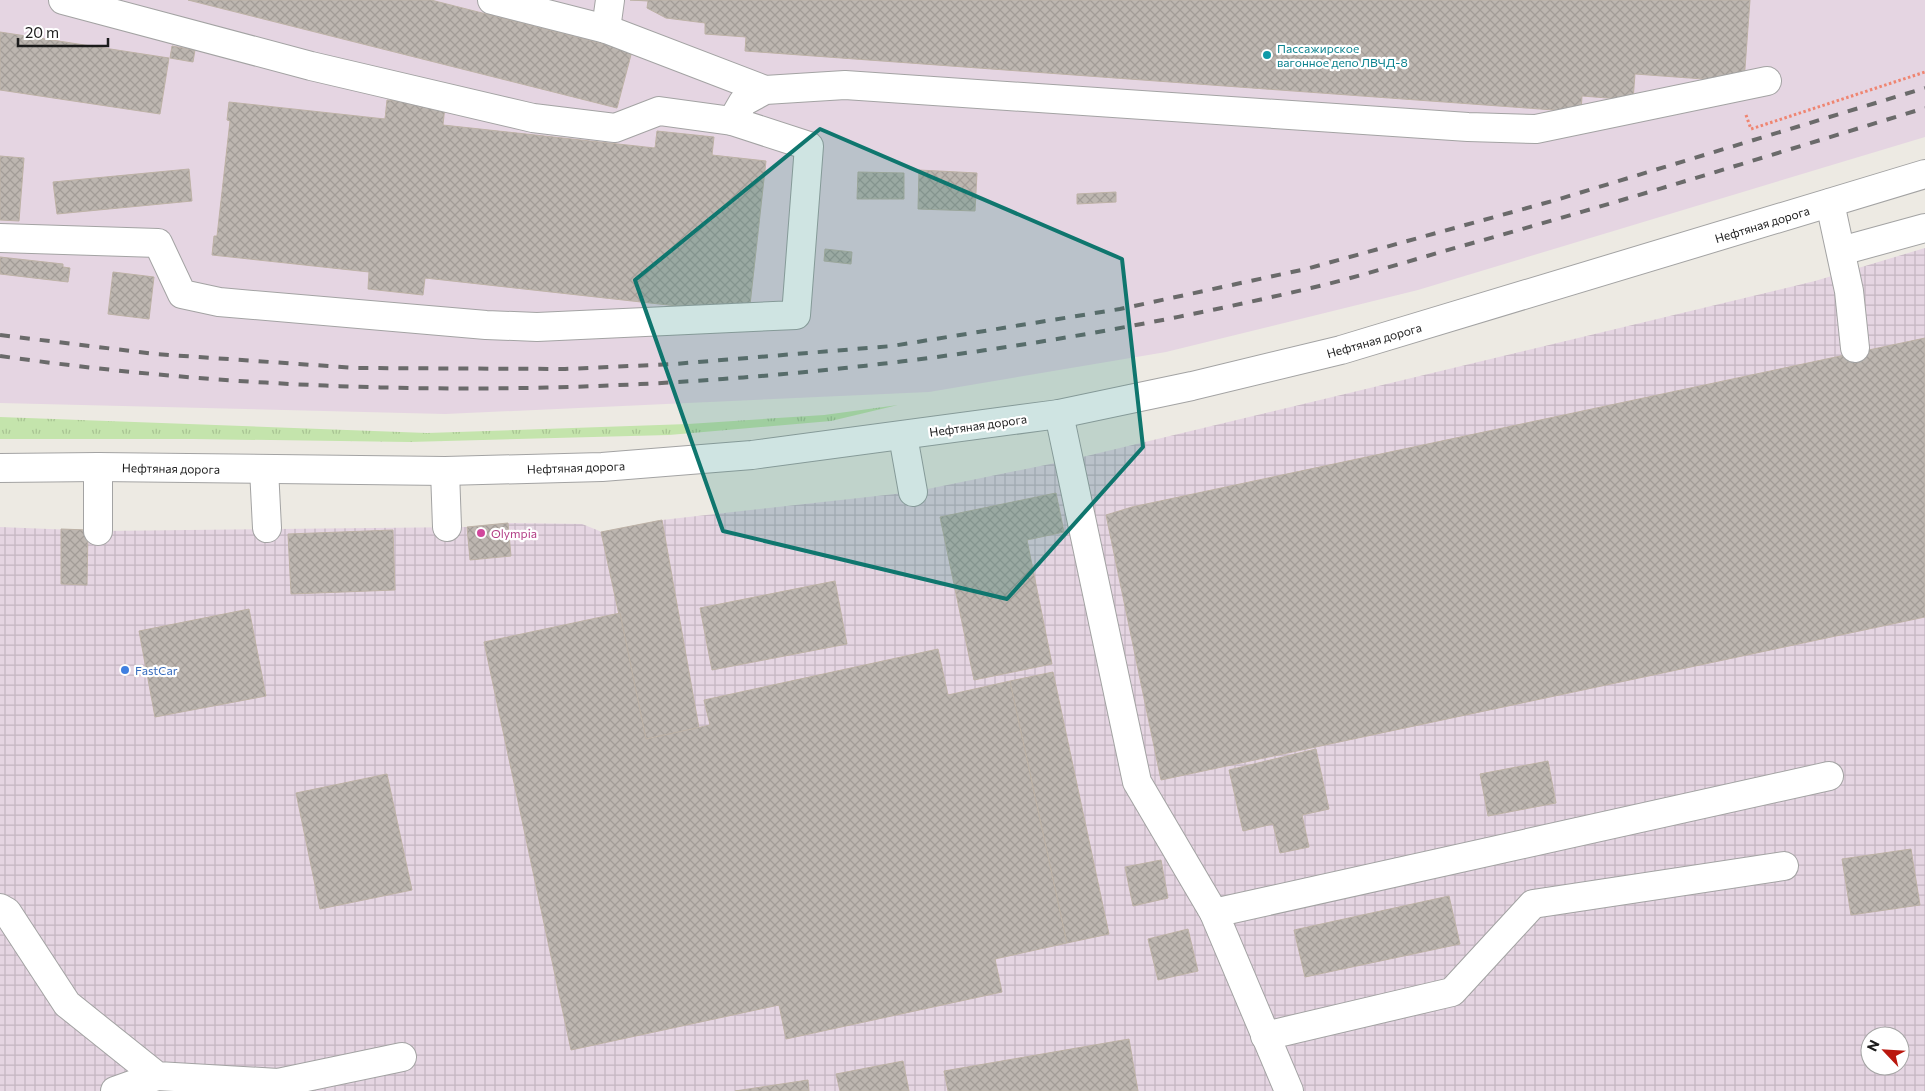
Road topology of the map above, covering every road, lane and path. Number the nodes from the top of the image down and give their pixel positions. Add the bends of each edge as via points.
1 (63, 0) edge
2 (492, 0) edge
3 (610, 0) edge
4 (606, 28) junction
5 (1925, 72) edge
6 (1767, 81) dead end
7 (1738, 88) junction
8 (765, 90) junction
9 (732, 121) junction
10 (1925, 174) edge
11 (1830, 204) junction
12 (1925, 228) edge
13 (0, 238) edge
14 (1841, 251) junction
15 (1855, 348) dead end
16 (1059, 414) junction
17 (903, 436) junction
18 (98, 467) junction
19 (0, 468) edge
20 (264, 469) junction
21 (445, 471) junction
22 (912, 492) dead end
23 (447, 527) dead end
24 (267, 528) dead end
25 (98, 530) dead end
26 (1829, 776) dead end
27 (1784, 866) dead end
28 (0, 908) edge
29 (1214, 914) junction
30 (1265, 1036) junction
31 (402, 1056) dead end
32 (157, 1076) junction
33 (115, 1091) edge
34 (1289, 1091) edge

1 - 9 street via 311,66 533,118 615,128 659,111
2 - 4 street
3 - 4 street
4 - 8 street
5 - 7 path via 1751,129
6 - 7 street
7 - 8 street via 1536,129 1468,128 846,85
8 - 9 street via 743,102
9 - 13 street via 810,146 796,315 486,326 219,302 182,294 158,243
10 - 11 street, Нефтяная дорога
11 - 14 street
11 - 16 street, Нефтяная дорога via 1341,350
12 - 14 street
14 - 15 street
16 - 17 street, Нефтяная дорога
16 - 29 street via 1137,782
17 - 21 street, Нефтяная дорога via 649,464
17 - 22 street
18 - 19 street, Нефтяная дорога
18 - 20 street, Нефтяная дорога
18 - 25 street
20 - 21 street, Нефтяная дорога
20 - 24 street
21 - 23 street
26 - 29 street
27 - 30 street via 1533,904 1452,992
28 - 32 street via 7,912 67,1004
29 - 30 street
30 - 34 street
31 - 32 street via 278,1083
32 - 33 street

